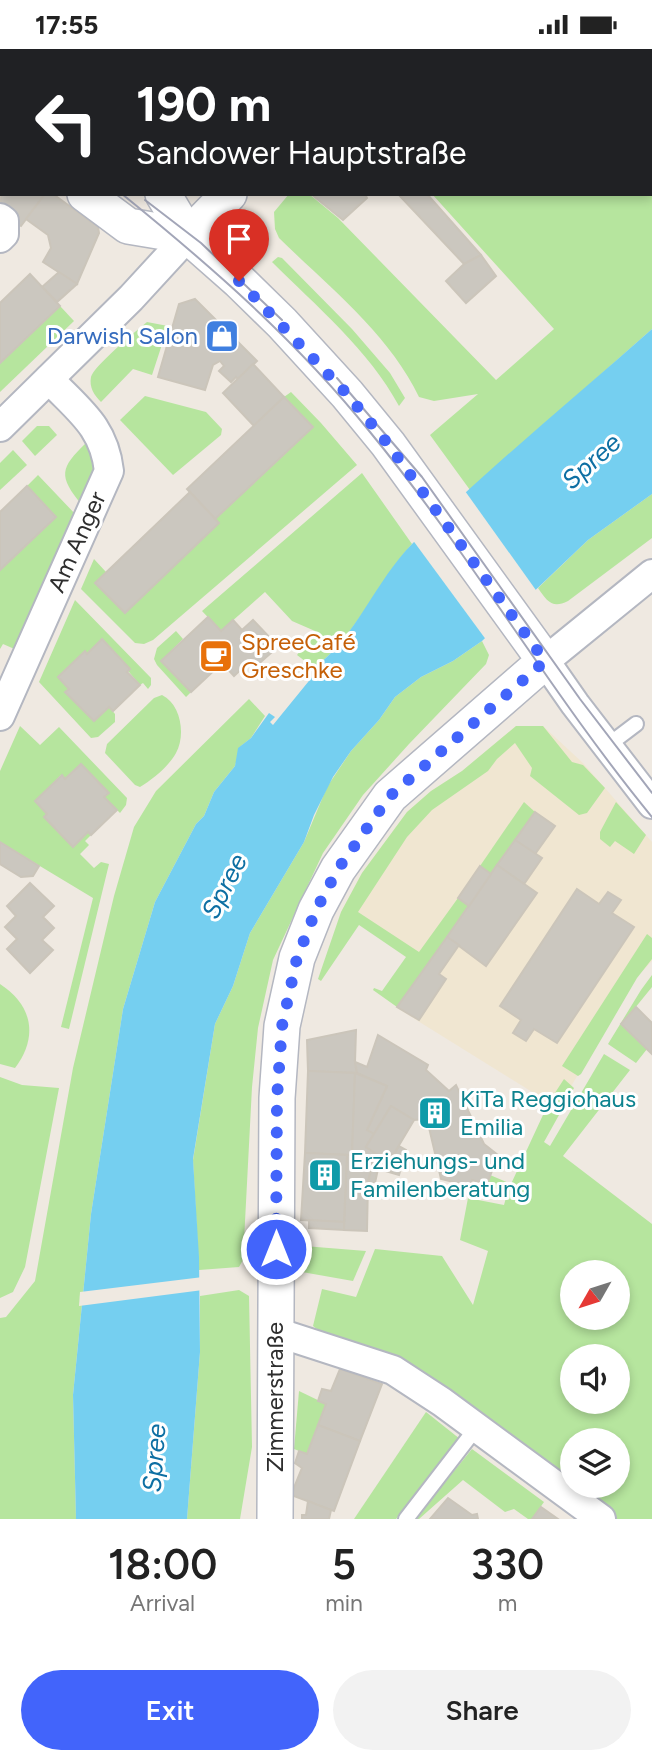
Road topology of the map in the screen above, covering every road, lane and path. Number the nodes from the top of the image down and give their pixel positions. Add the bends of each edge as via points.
1 (88, 196) edge
2 (164, 196) edge
3 (227, 196) edge
4 (0, 218) edge
5 (188, 236) junction
6 (0, 238) edge
7 (49, 379) junction
8 (0, 427) edge
9 (652, 574) edge
10 (539, 653) junction
11 (0, 716) edge
12 (636, 724) dead end
13 (607, 746) junction
14 (652, 804) edge
15 (276, 1332) junction
16 (477, 1427) junction
17 (275, 1519) edge
18 (406, 1519) edge
19 (601, 1519) edge

1 - 5 street via 128,226
2 - 5 street
3 - 5 street
4 - 6 street via 4,235
5 - 7 street
5 - 10 street via 239,281 347,394 422,488
7 - 8 street
7 - 11 street, Am Anger via 97,429 107,453 108,471
9 - 10 street
10 - 13 street
10 - 15 street, Zimmerstraße via 390,796 338,869 297,958 282,1026 277,1098
12 - 13 lane
13 - 14 street
15 - 16 street via 393,1370
15 - 17 street, Zimmerstraße
16 - 18 lane
16 - 19 street

